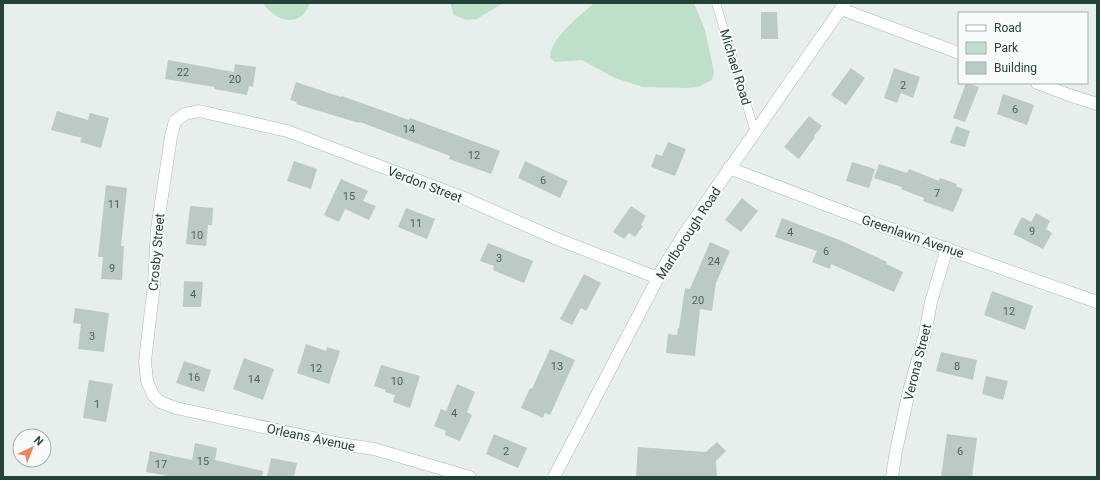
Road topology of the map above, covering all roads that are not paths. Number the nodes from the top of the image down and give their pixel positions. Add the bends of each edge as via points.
1 (716, 3) edge
2 (843, 6) edge
3 (958, 53) edge
4 (1040, 84) edge
5 (1097, 104) edge
6 (185, 114) joint
7 (755, 132) junction
8 (729, 168) junction
9 (947, 248) junction
10 (658, 278) junction
11 (1097, 302) edge
12 (153, 395) joint
13 (470, 477) edge
14 (554, 477) edge
15 (892, 477) edge

1 - 7 lane, Michael Road
2 - 3 street
2 - 7 street, Marlborough Road
4 - 5 street
6 - 10 street, Verdon Street via 199,111 287,131 459,196
6 - 12 street, Crosby Street via 175,121 171,137 157,229 145,361 146,381
7 - 8 street, Marlborough Road
8 - 9 street, Greenlawn Avenue
8 - 10 street, Marlborough Road
9 - 11 street, Greenlawn Avenue
9 - 15 street, Verona Street via 911,384
10 - 14 street, Marlborough Road
12 - 13 street, Orleans Avenue via 160,402 176,408 374,449

